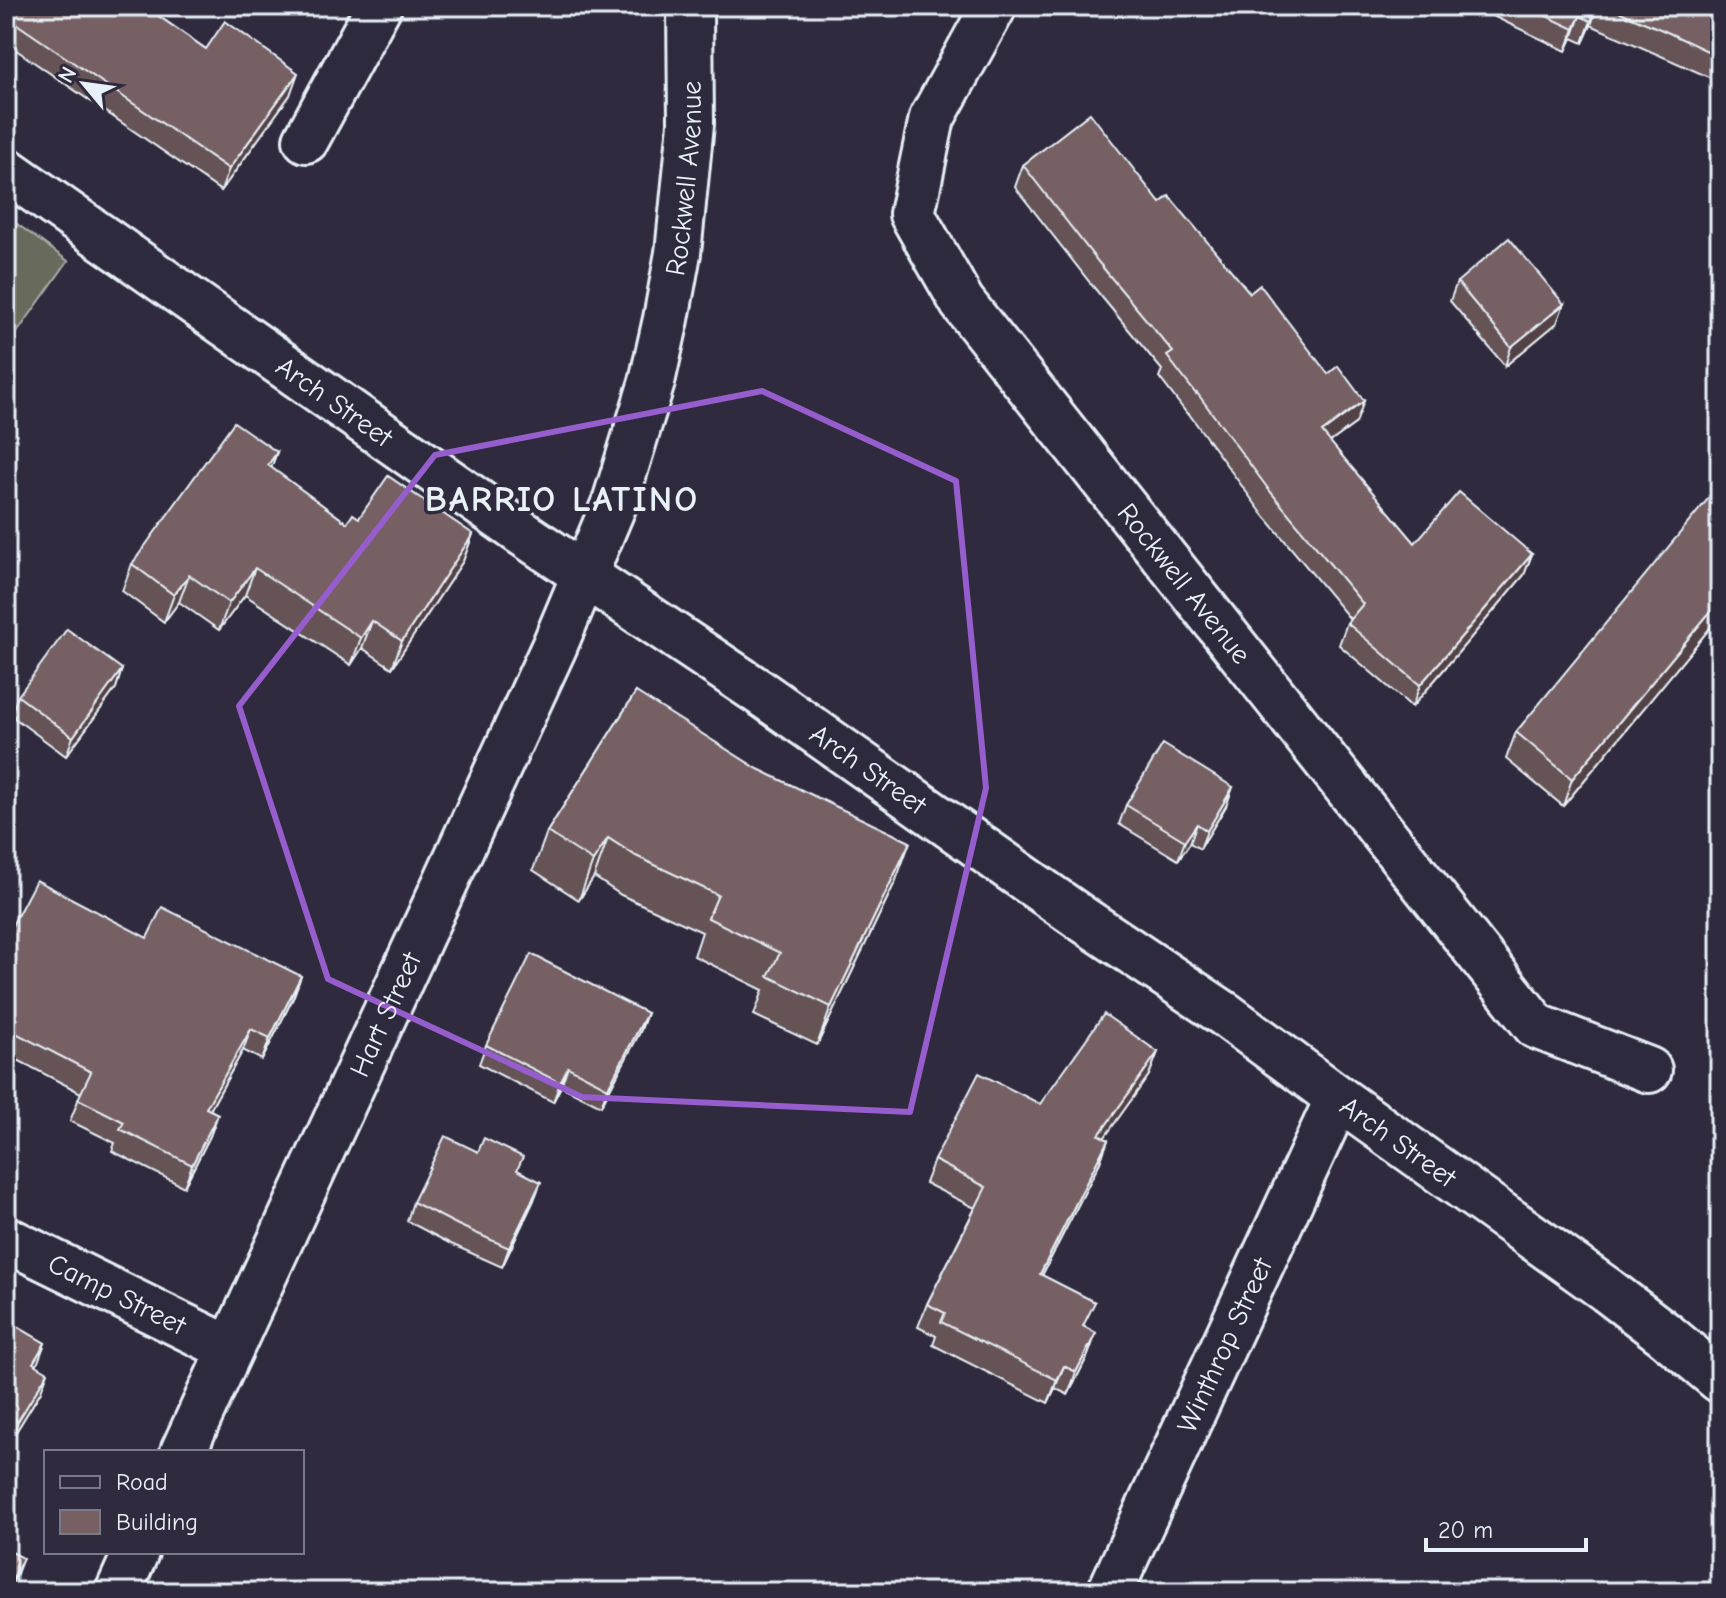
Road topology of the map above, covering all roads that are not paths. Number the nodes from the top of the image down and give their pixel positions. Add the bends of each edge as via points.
1 (379, 6) edge
2 (690, 6) edge
3 (994, 6) edge
4 (306, 140) dead end
5 (6, 170) edge
6 (585, 577) junction
7 (1649, 1070) dead end
8 (1338, 1098) junction
9 (6, 1239) edge
10 (230, 1349) junction
11 (1720, 1380) edge
12 (184, 1450) edge
13 (135, 1554) edge
14 (118, 1592) edge
15 (1110, 1592) edge

1 - 4 street
2 - 6 street, Rockwell Avenue via 691,124 672,286 635,442
3 - 7 street, Rockwell Avenue via 932,118 912,214 962,302 1536,1026
5 - 6 street, Arch Street
6 - 8 street, Arch Street via 775,702
6 - 10 street, Hart Street
8 - 11 street, Arch Street via 1585,1273
8 - 15 street, Winthrop Street
9 - 10 street, Camp Street
10 - 12 street, Hart Street
13 - 14 street

